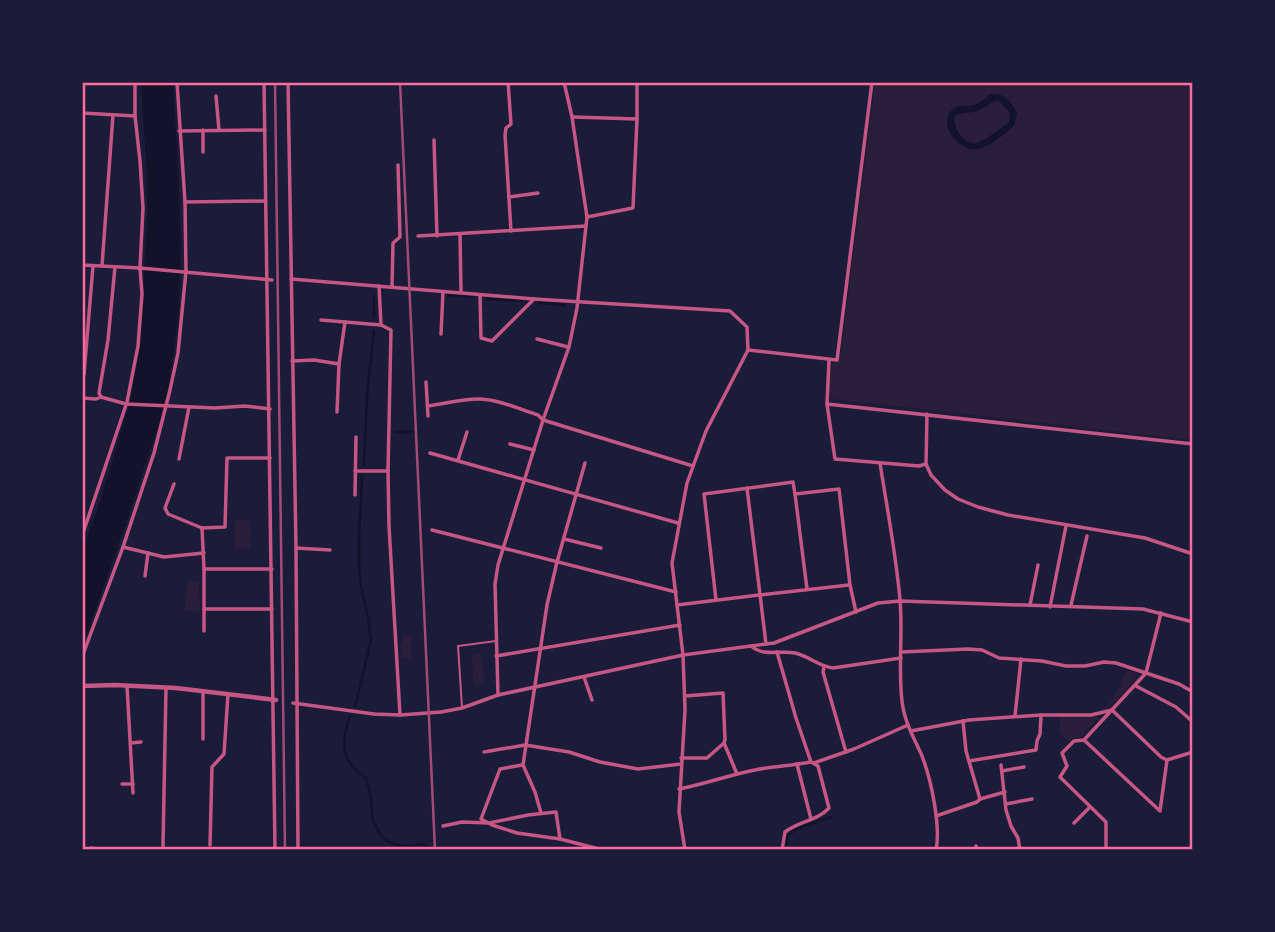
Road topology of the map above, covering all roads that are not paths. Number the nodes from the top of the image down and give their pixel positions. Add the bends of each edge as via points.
1 (135, 82) edge
2 (177, 82) edge
3 (264, 82) edge
4 (288, 82) edge
5 (508, 82) edge
6 (564, 82) edge
7 (637, 82) edge
8 (872, 82) edge
9 (216, 96) dead end
10 (82, 113) edge
11 (113, 115) junction
12 (135, 116) junction
13 (572, 117) junction
14 (637, 119) junction
15 (203, 130) junction
16 (219, 130) junction
17 (265, 130) junction
18 (179, 131) junction
19 (434, 141) dead end
20 (203, 152) dead end
21 (398, 165) dead end
22 (538, 193) dead end
23 (509, 197) junction
24 (265, 201) junction
25 (185, 202) junction
26 (393, 216) dead end
27 (400, 216) junction
28 (587, 217) junction
29 (586, 226) junction
30 (511, 231) junction
31 (460, 234) junction
32 (418, 236) dead end
33 (437, 236) junction
34 (102, 263) junction
35 (82, 265) edge
36 (93, 266) junction
37 (115, 267) junction
38 (140, 268) junction
39 (186, 271) junction
40 (291, 278) junction
41 (269, 279) junction
42 (379, 286) junction
43 (391, 287) junction
44 (443, 292) junction
45 (461, 293) junction
46 (480, 295) junction
47 (534, 299) junction
48 (577, 301) junction
49 (321, 320) dead end
50 (345, 322) junction
51 (379, 325) junction
52 (441, 334) dead end
53 (537, 339) dead end
54 (569, 347) junction
55 (748, 350) junction
56 (829, 360) junction
57 (292, 361) junction
58 (339, 364) junction
59 (82, 378) edge
60 (426, 382) dead end
61 (101, 397) junction
62 (82, 398) edge
63 (126, 404) junction
64 (827, 404) junction
65 (166, 406) junction
66 (428, 406) junction
67 (189, 407) junction
68 (270, 409) junction
69 (337, 412) dead end
70 (927, 414) junction
71 (428, 416) dead end
72 (543, 420) junction
73 (467, 432) dead end
74 (356, 437) dead end
75 (510, 444) dead end
76 (1193, 444) edge
77 (534, 450) junction
78 (181, 451) junction
79 (189, 452) dead end
80 (347, 452) dead end
81 (356, 453) junction
82 (430, 453) dead end
83 (270, 458) junction
84 (179, 459) dead end
85 (458, 460) junction
86 (585, 463) dead end
87 (880, 463) junction
88 (926, 464) junction
89 (693, 467) junction
90 (355, 471) junction
91 (388, 471) junction
92 (524, 480) junction
93 (174, 484) dead end
94 (747, 488) junction
95 (795, 494) junction
96 (355, 495) dead end
97 (575, 495) junction
98 (678, 523) junction
99 (1066, 526) junction
100 (201, 528) junction
101 (432, 530) dead end
102 (82, 536) edge
103 (1087, 536) dead end
104 (564, 539) junction
105 (123, 547) junction
106 (296, 548) junction
107 (503, 548) junction
108 (601, 548) dead end
109 (330, 550) dead end
110 (148, 553) junction
111 (204, 553) junction
112 (1193, 554) edge
113 (557, 562) junction
114 (1038, 565) dead end
115 (204, 569) junction
116 (272, 569) junction
117 (145, 576) dead end
118 (850, 585) junction
119 (807, 589) junction
120 (676, 592) junction
121 (759, 594) junction
122 (716, 600) junction
123 (900, 601) junction
124 (677, 605) junction
125 (1030, 605) junction
126 (1071, 606) junction
127 (1049, 607) junction
128 (204, 609) junction
129 (272, 609) junction
130 (856, 612) junction
131 (1161, 613) junction
132 (1193, 622) edge
133 (680, 625) junction
134 (204, 631) dead end
135 (496, 641) junction
136 (766, 644) junction
137 (751, 646) junction
138 (541, 648) junction
139 (777, 652) junction
140 (901, 652) junction
141 (683, 655) junction
142 (496, 656) junction
143 (82, 657) edge
144 (901, 658) junction
145 (1021, 659) junction
146 (824, 667) junction
147 (1146, 673) junction
148 (584, 677) junction
149 (82, 686) edge
150 (127, 686) junction
151 (1136, 686) junction
152 (166, 688) junction
153 (534, 688) junction
154 (203, 691) junction
155 (1193, 692) edge
156 (228, 694) junction
157 (498, 695) junction
158 (685, 696) junction
159 (274, 700) junction
160 (592, 700) dead end
161 (295, 704) junction
162 (462, 708) junction
163 (1112, 710) junction
164 (400, 715) junction
165 (1041, 715) junction
166 (1015, 717) junction
167 (963, 721) junction
168 (1193, 722) edge
169 (908, 725) junction
170 (911, 731) junction
171 (203, 739) dead end
172 (1084, 740) junction
173 (141, 742) dead end
174 (131, 743) junction
175 (724, 743) junction
176 (525, 745) junction
177 (484, 752) dead end
178 (846, 752) junction
179 (1193, 752) edge
180 (1167, 760) junction
181 (681, 761) junction
182 (969, 761) junction
183 (813, 762) junction
184 (797, 764) junction
185 (523, 765) junction
186 (1001, 765) dead end
187 (1024, 767) dead end
188 (1002, 771) junction
189 (737, 774) junction
190 (122, 784) dead end
191 (133, 784) junction
192 (679, 789) junction
193 (1005, 792) junction
194 (133, 793) dead end
195 (980, 799) junction
196 (1032, 799) dead end
197 (1006, 804) junction
198 (1090, 807) junction
199 (541, 813) junction
200 (936, 816) junction
201 (811, 819) junction
202 (489, 823) junction
203 (1074, 823) dead end
204 (443, 826) dead end
205 (560, 839) junction
206 (210, 845) dead end
207 (163, 846) dead end
208 (91, 848) edge
209 (99, 850) edge
210 (275, 850) edge
211 (298, 850) edge
212 (603, 850) edge
213 (685, 850) edge
214 (782, 850) edge
215 (936, 850) edge
216 (1020, 850) edge
217 (1106, 850) edge

1 - 12 street
2 - 18 street
3 - 17 street
4 - 40 street
5 - 23 street
6 - 13 street
7 - 14 street
8 - 56 street via 837,360
9 - 16 street
10 - 11 street
11 - 12 street
11 - 34 street
12 - 38 street via 143,208
13 - 14 street
13 - 28 street
14 - 28 street via 633,208
15 - 16 street
15 - 18 street
15 - 20 street
16 - 17 street
17 - 24 street
18 - 25 street
19 - 33 street
21 - 27 street
22 - 23 street
23 - 30 street
24 - 25 street
24 - 41 street
25 - 39 street
26 - 27 street
27 - 43 street via 400,237 393,243
28 - 29 street
29 - 30 street
29 - 48 street
30 - 31 street
31 - 33 street
31 - 45 street
32 - 33 street
34 - 36 street
34 - 37 street
35 - 36 street
36 - 59 street
37 - 38 street
37 - 61 street
38 - 39 street
38 - 63 street via 138,346
39 - 41 street
39 - 65 street
40 - 42 street
40 - 57 street
41 - 68 street
42 - 43 street
42 - 51 street
43 - 44 street
44 - 45 street
44 - 52 street
45 - 46 street
46 - 47 street
46 - 47 street via 481,338 492,341
47 - 48 street
48 - 54 street
48 - 55 street via 730,311 747,327
49 - 50 street
50 - 51 street
50 - 58 street
51 - 91 street via 391,330
53 - 54 street
54 - 72 street
55 - 56 street
55 - 89 street via 706,431
56 - 64 street
57 - 58 street
57 - 106 street
58 - 69 street
60 - 66 street
61 - 62 street
61 - 63 street
63 - 65 street
63 - 102 street
64 - 70 street
64 - 87 street via 835,459
65 - 67 street
65 - 105 street
66 - 71 street
66 - 72 street via 489,400
67 - 68 street
67 - 78 street
68 - 83 street
70 - 76 street
70 - 88 street
72 - 77 street
72 - 89 street
73 - 85 street
74 - 81 street
75 - 77 street
77 - 92 street
78 - 79 street
78 - 84 street
80 - 81 street
81 - 90 street
82 - 85 street
83 - 100 street via 227,458 225,527
83 - 116 street
85 - 92 street
86 - 97 street
87 - 88 street
87 - 123 street
88 - 99 street via 945,491 958,499 998,513
89 - 98 street
90 - 91 street
90 - 96 street
91 - 164 street
92 - 97 street
92 - 107 street
93 - 100 street via 165,508 168,514
94 - 95 street via 793,482
94 - 121 street
94 - 122 street via 704,494
95 - 118 street via 839,489
95 - 119 street
97 - 98 street
97 - 104 street
98 - 120 street via 672,563
99 - 112 street via 1144,538
99 - 127 street
100 - 111 street
101 - 107 street
103 - 126 street
104 - 108 street
104 - 113 street
105 - 110 street
105 - 143 street
106 - 109 street
106 - 161 street
107 - 113 street
107 - 135 street via 495,584
110 - 111 street via 164,557
110 - 117 street
111 - 115 street
113 - 120 street
113 - 138 street
114 - 125 street
115 - 116 street
115 - 128 street
116 - 129 street
118 - 119 street
118 - 130 street
119 - 121 street
120 - 124 street
121 - 122 street
121 - 136 street
122 - 124 street
123 - 125 street
123 - 130 street
123 - 140 street
124 - 133 street
125 - 127 street
126 - 127 street
126 - 131 street
128 - 129 street
128 - 134 street
129 - 159 street
130 - 136 street
131 - 132 street
131 - 147 street
133 - 138 street
133 - 141 street
135 - 142 street
135 - 162 lane via 458,646
136 - 137 street
137 - 139 street
137 - 141 street
138 - 142 street
138 - 153 street
139 - 146 street via 796,653
139 - 183 street
140 - 144 street
140 - 145 street via 968,649
141 - 148 street
141 - 158 street
142 - 157 street
144 - 146 street
144 - 169 street
145 - 147 street via 1066,666 1116,663
145 - 166 street
146 - 178 street
147 - 151 street
147 - 155 street
148 - 153 street
148 - 160 street
149 - 150 street
150 - 152 street
150 - 174 street
151 - 163 street
151 - 168 street via 1176,707
152 - 154 street
152 - 207 street
153 - 157 street
153 - 176 street
154 - 156 street
154 - 171 street
156 - 159 street
156 - 206 street via 224,754 212,767
157 - 162 street
158 - 175 street via 723,693
158 - 181 street
159 - 210 street
161 - 164 street
161 - 211 street
162 - 164 street
163 - 165 street
163 - 172 street
163 - 180 street
165 - 166 street
165 - 182 street via 1036,750
166 - 167 street
167 - 170 street
167 - 182 street
169 - 170 street
169 - 178 street
170 - 200 street via 926,767
172 - 180 street via 1160,811
172 - 198 street via 1074,741 1062,753 1067,766 1059,777
173 - 174 street
174 - 191 street
175 - 181 street via 707,758
175 - 189 street
176 - 177 street
176 - 181 street via 638,769
176 - 185 street
178 - 183 street
179 - 180 street
181 - 192 street
182 - 195 street
183 - 184 street
183 - 201 street via 829,808
184 - 189 street
184 - 201 street
185 - 199 street
185 - 202 street via 498,772 481,819
186 - 188 street
187 - 188 street
188 - 193 street
189 - 192 street
190 - 191 street
191 - 194 street
192 - 213 street
193 - 195 street
193 - 197 street
195 - 200 street
196 - 197 street
197 - 216 street
198 - 203 street
198 - 217 street via 1106,822
199 - 202 street
199 - 205 street via 556,812
200 - 215 street
201 - 214 street via 785,832
202 - 204 street
202 - 205 street via 517,833
205 - 212 street
208 - 209 street

